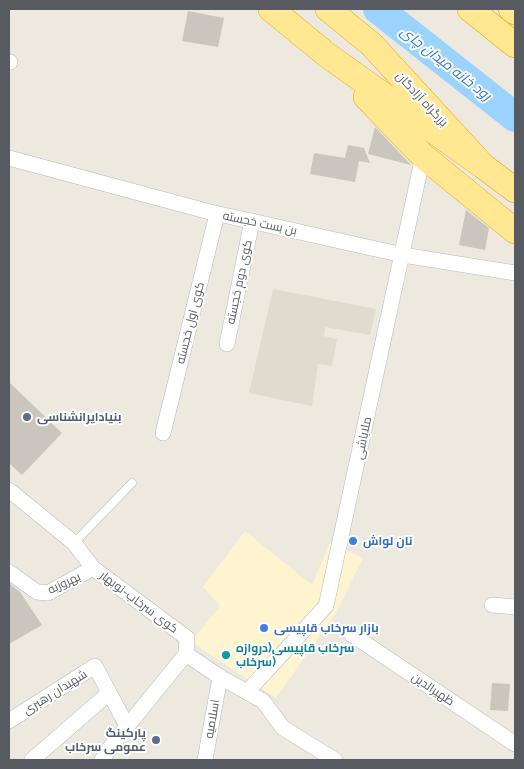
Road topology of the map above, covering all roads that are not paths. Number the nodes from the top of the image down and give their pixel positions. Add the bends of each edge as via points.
1 (270, 9) edge
2 (328, 9) edge
3 (470, 9) edge
4 (511, 9) edge
5 (515, 12) edge
6 (515, 45) edge
7 (327, 55) junction
8 (423, 156) junction
9 (9, 158) edge
10 (483, 166) junction
11 (515, 190) edge
12 (217, 214) junction
13 (252, 221) junction
14 (515, 231) edge
15 (403, 256) junction
16 (515, 273) edge
17 (227, 344) dead end
18 (163, 433) dead end
19 (132, 483) dead end
20 (9, 490) edge
21 (74, 543) junction
22 (94, 568) junction
23 (9, 572) edge
24 (492, 605) dead end
25 (515, 607) edge
26 (351, 634) dead end
27 (186, 654) junction
28 (220, 677) junction
29 (247, 692) junction
30 (109, 693) junction
31 (9, 721) edge
32 (127, 726) junction
33 (515, 744) edge
34 (32, 760) edge
35 (102, 760) edge
36 (205, 760) edge
37 (335, 760) edge

1 - 7 highway
2 - 10 highway, بزرگراه آزادگان via 371,44
3 - 6 highway
4 - 5 highway
7 - 8 highway
7 - 10 highway
8 - 14 highway
8 - 15 street, ملاباشی
9 - 12 street, بن بست خجسته
10 - 11 highway, بزرگراه آزادگان
12 - 13 street, بن بست خجسته
12 - 18 street, کوی اول خجسته
13 - 15 street, بن بست خجسته
13 - 17 street, کوی دوم خجسته
15 - 16 street, بن بست خجسته
15 - 29 street, ملاباشی via 326,606
19 - 21 lane
20 - 21 street, کوی سرخاب-نوبهار
21 - 22 street, کوی سرخاب-نوبهار
22 - 23 street, بهروزیه via 48,593 37,592
22 - 27 street, کوی سرخاب-نوبهار via 188,638
24 - 25 street
26 - 33 street, ظهیرالدین
27 - 28 street
27 - 32 street
28 - 29 street
28 - 36 street, اسلامیه
29 - 37 street via 263,701 283,728
30 - 31 street, شهیدان رهبری via 95,666
30 - 32 street, شهیدان رهبری
30 - 34 street
32 - 35 street

